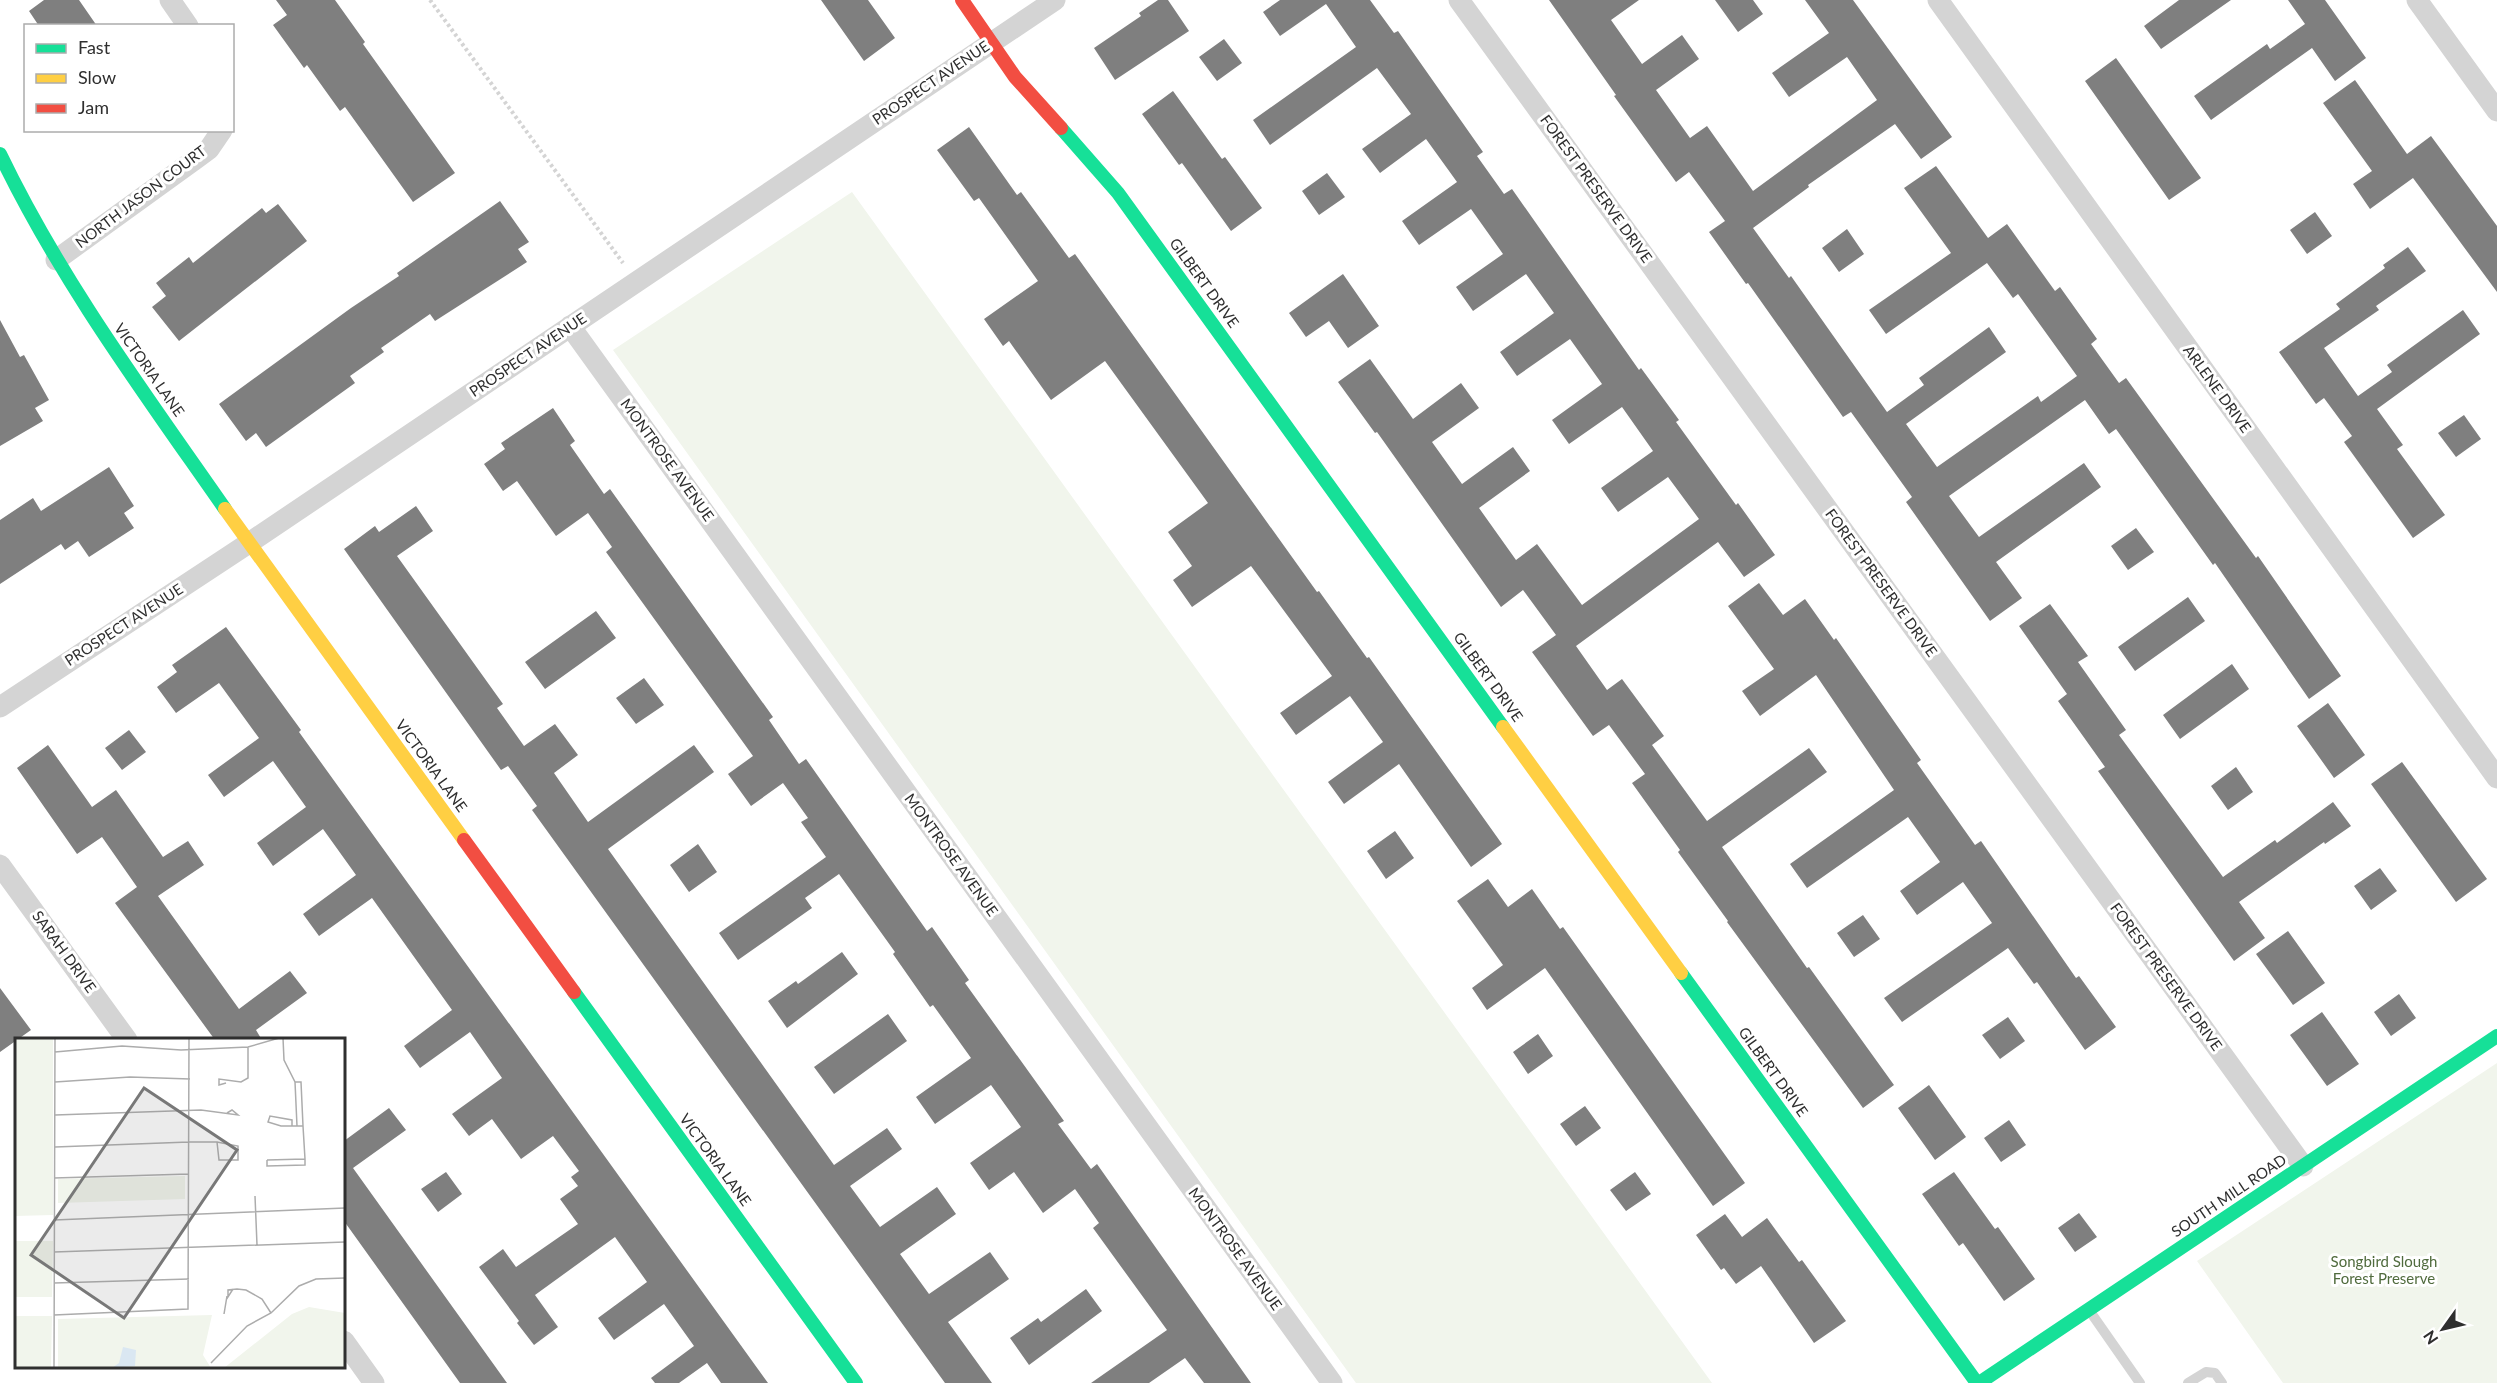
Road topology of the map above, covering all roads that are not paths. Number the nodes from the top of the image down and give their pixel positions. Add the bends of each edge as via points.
1 (170, 0) edge
2 (962, 0) edge
3 (1055, 0) edge
4 (1459, 0) edge
5 (1938, 0) edge
6 (2417, 0) edge
7 (187, 24) edge
8 (992, 42) junction
9 (2497, 111) edge
10 (221, 132) edge
11 (0, 154) edge
12 (56, 260) junction
13 (570, 326) junction
14 (249, 543) junction
15 (0, 707) edge
16 (2497, 778) edge
17 (0, 865) edge
18 (2497, 1036) edge
19 (126, 1038) edge
20 (2303, 1166) junction
21 (2089, 1310) junction
22 (345, 1342) edge
23 (374, 1383) edge
24 (856, 1383) edge
25 (1332, 1383) edge
26 (1978, 1383) edge
27 (2140, 1383) edge
28 (2188, 1383) edge
29 (2222, 1383) edge

1 - 7 street
2 - 8 street, GILBERT DRIVE
3 - 8 street, PROSPECT AVENUE
4 - 20 street, FOREST PRESERVE DRIVE
5 - 16 street, ARLENE DRIVE
6 - 9 street
8 - 13 street, PROSPECT AVENUE
8 - 26 street, GILBERT DRIVE via 1015,77 1119,193
10 - 12 street, NORTH JASON COURT via 209,149
11 - 12 street, VICTORIA LANE
12 - 14 street, VICTORIA LANE
13 - 14 street, PROSPECT AVENUE
13 - 25 street, MONTROSE AVENUE
14 - 15 street, PROSPECT AVENUE
14 - 24 street, VICTORIA LANE
17 - 19 street, SARAH DRIVE
18 - 20 street, SOUTH MILL ROAD
20 - 21 street, SOUTH MILL ROAD
21 - 26 street, SOUTH MILL ROAD
21 - 27 lane
22 - 23 street
28 - 29 lane via 2206,1372 2215,1373

